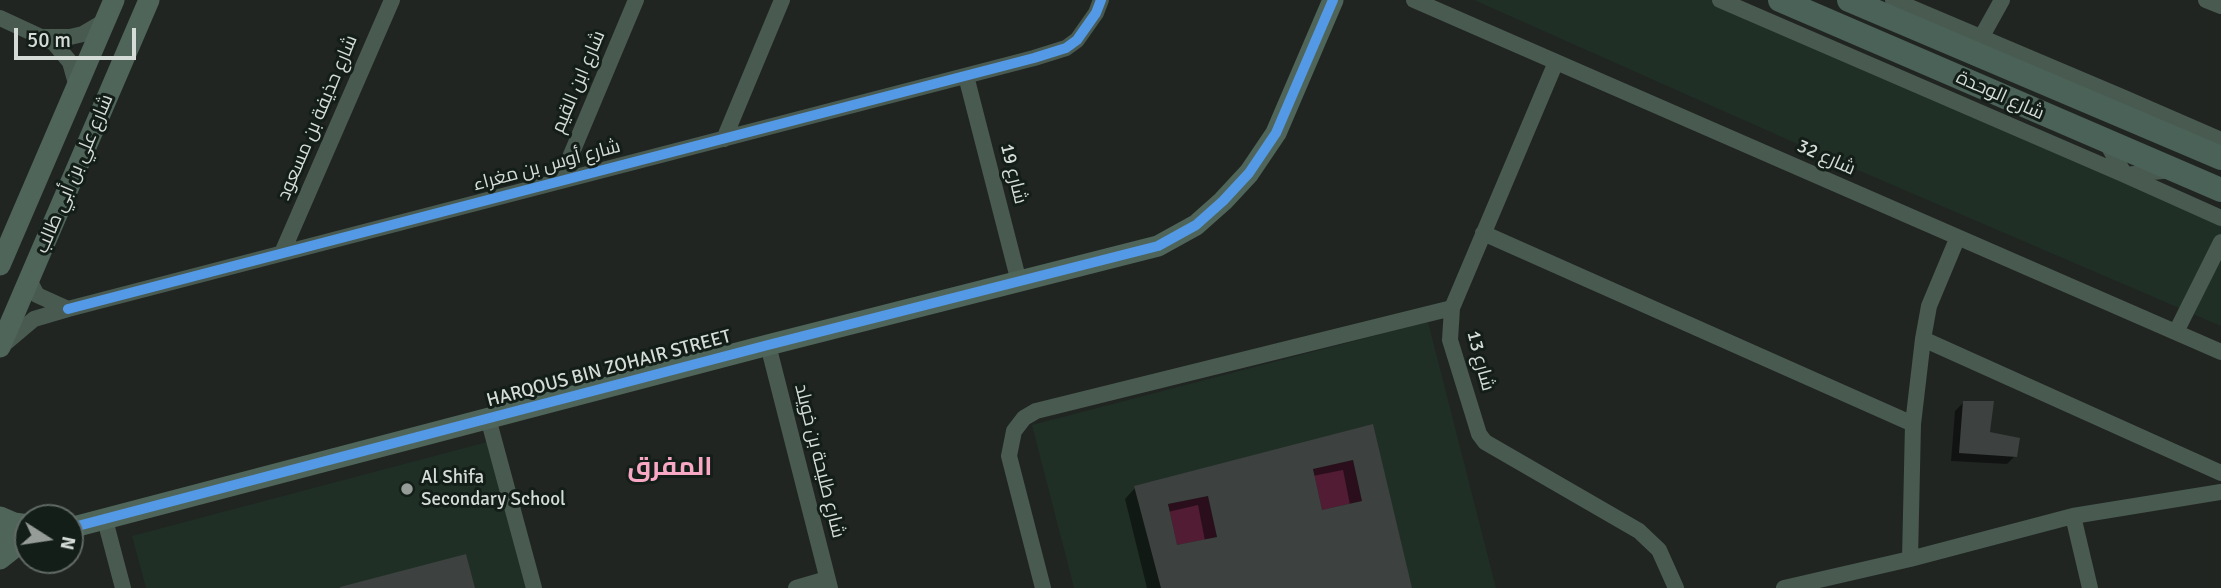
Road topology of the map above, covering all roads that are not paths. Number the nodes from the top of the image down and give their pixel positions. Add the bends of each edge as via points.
1 (114, 0) edge
2 (149, 0) edge
3 (392, 0) edge
4 (636, 0) edge
5 (782, 0) edge
6 (1101, 0) edge
7 (1334, 0) edge
8 (1414, 0) edge
9 (1720, 0) edge
10 (1780, 0) edge
11 (1849, 0) edge
12 (1893, 0) edge
13 (2002, 0) edge
14 (2206, 0) edge
15 (2221, 6) edge
16 (0, 18) edge
17 (104, 21) junction
18 (1982, 36) junction
19 (43, 37) junction
20 (1556, 62) junction
21 (966, 76) junction
22 (77, 87) junction
23 (2070, 95) junction
24 (2120, 96) junction
25 (2033, 110) junction
26 (724, 139) junction
27 (2105, 140) junction
28 (2221, 140) edge
29 (2221, 158) edge
30 (2177, 169) junction
31 (2125, 175) junction
32 (561, 181) junction
33 (2221, 190) edge
34 (2221, 218) edge
35 (1483, 233) junction
36 (1957, 239) junction
37 (2221, 242) edge
38 (282, 253) junction
39 (0, 265) edge
40 (29, 280) junction
41 (1018, 282) junction
42 (1451, 308) junction
43 (68, 309) junction
44 (2176, 332) junction
45 (1923, 339) junction
46 (768, 345) junction
47 (0, 347) edge
48 (2221, 352) edge
49 (488, 418) junction
50 (1913, 425) junction
51 (2221, 473) edge
52 (2221, 492) edge
53 (2073, 516) junction
54 (105, 520) junction
55 (84, 525) edge
56 (14, 547) edge
57 (0, 559) edge
58 (1910, 559) junction
59 (829, 584) edge
60 (123, 588) edge
61 (534, 588) edge
62 (796, 588) edge
63 (1043, 588) edge
64 (1676, 588) edge
65 (1784, 588) edge
66 (2090, 588) edge

1 - 17 street, شارع علي بن أبي طالب
2 - 40 street, شارع علي بن أبي طالب
3 - 38 street, شارع حذيفة بن مسعود
4 - 32 street, شارع ابن القيم
5 - 26 street
6 - 21 street, شارع أوس بن مغراء via 1077,40 1066,48
7 - 41 street, HARQOUS BIN ZOHAIR STREET via 1276,133 1250,173 1223,201 1196,225 1158,246
8 - 20 street, شارع 32
9 - 31 street
10 - 25 main road, شارع الوحدة
11 - 23 main road, شارع الوحدة
12 - 18 street
13 - 18 street
14 - 15 street
16 - 19 street
17 - 19 street via 83,34
17 - 22 street, شارع علي بن أبي طالب
18 - 24 street
19 - 22 street via 63,52
20 - 35 street, شارع 13
20 - 36 street, شارع 32
21 - 26 street, شارع أوس بن مغراء
21 - 41 street, شارع 19
22 - 39 street, شارع علي بن أبي طالب
23 - 24 street
23 - 25 main road via 2018,84 2015,94
23 - 29 main road, شارع الوحدة
24 - 28 street
25 - 27 main road, شارع الوحدة
26 - 32 street, شارع أوس بن مغراء
27 - 30 main road, شارع الوحدة
27 - 31 street
30 - 31 street
30 - 33 main road, شارع الوحدة
31 - 34 street
32 - 38 street, شارع أوس بن مغراء
35 - 42 street, شارع 13
35 - 50 street
36 - 44 street, شارع 32
36 - 45 street via 1928,306
37 - 44 street
38 - 43 street, شارع أوس بن مغراء
40 - 43 street via 37,295
40 - 47 street, شارع علي بن أبي طالب
41 - 46 street, HARQOUS BIN ZOHAIR STREET
42 - 63 street via 1036,411 1024,418 1009,449
42 - 64 street, شارع 13 via 1450,340 1485,442 1639,531 1659,550
43 - 47 street, شارع أوس بن مغراء via 34,319
44 - 48 street, شارع 32
45 - 50 street
45 - 51 street
46 - 49 street, HARQOUS BIN ZOHAIR STREET
46 - 59 street, شارع طليحة بن خويلد
49 - 54 street, HARQOUS BIN ZOHAIR STREET
49 - 61 street
50 - 58 street
52 - 53 street
53 - 58 street
53 - 66 street
54 - 55 street, HARQOUS BIN ZOHAIR STREET
54 - 60 street
56 - 57 street
58 - 65 street
59 - 62 street

